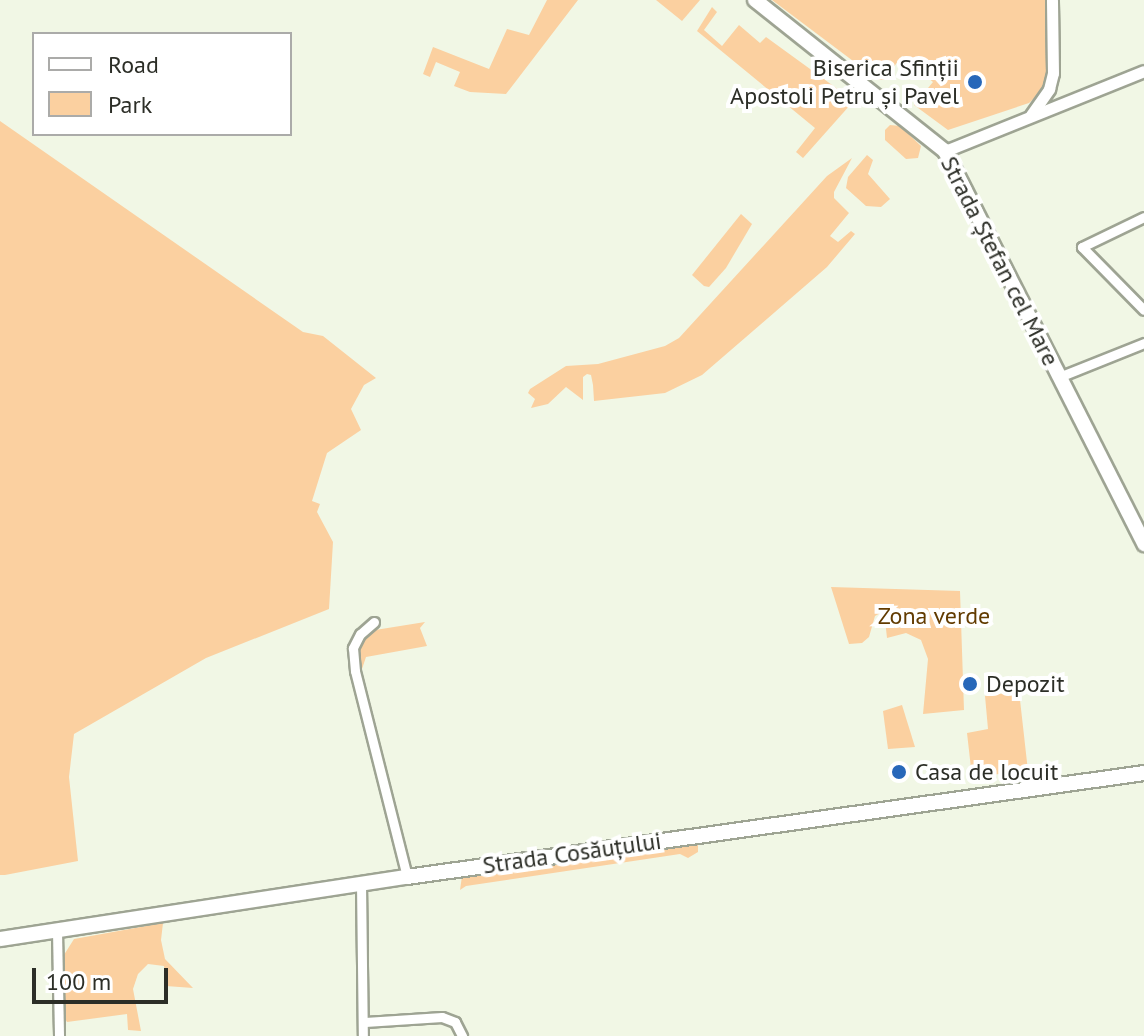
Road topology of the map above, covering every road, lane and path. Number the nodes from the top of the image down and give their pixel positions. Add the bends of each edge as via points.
1 (755, 0) edge
2 (1052, 0) edge
3 (1144, 71) edge
4 (1030, 115) junction
5 (945, 151) junction
6 (1144, 217) edge
7 (1144, 310) edge
8 (1144, 343) edge
9 (1059, 377) junction
10 (1144, 544) edge
11 (374, 622) dead end
12 (1144, 773) edge
13 (407, 877) junction
14 (361, 883) junction
15 (57, 931) junction
16 (0, 939) edge
17 (365, 1022) junction
18 (59, 1036) edge
19 (363, 1036) edge
20 (462, 1036) edge

1 - 5 main road, Strada Ștefan cel Mare
2 - 4 street via 1053,73 1049,89
3 - 4 street
4 - 5 street
5 - 9 main road, Strada Ștefan cel Mare
6 - 7 street via 1082,247
8 - 9 street
9 - 10 main road, Strada Ștefan cel Mare
11 - 13 street via 353,648 355,671
12 - 13 main road, Strada Cosăuțului
13 - 14 main road, Strada Cosăuțului
14 - 15 main road, Strada Cosăuțului
14 - 17 street
15 - 16 main road, Strada Cosăuțului
15 - 18 street
17 - 19 street
17 - 20 street via 442,1017 455,1022

